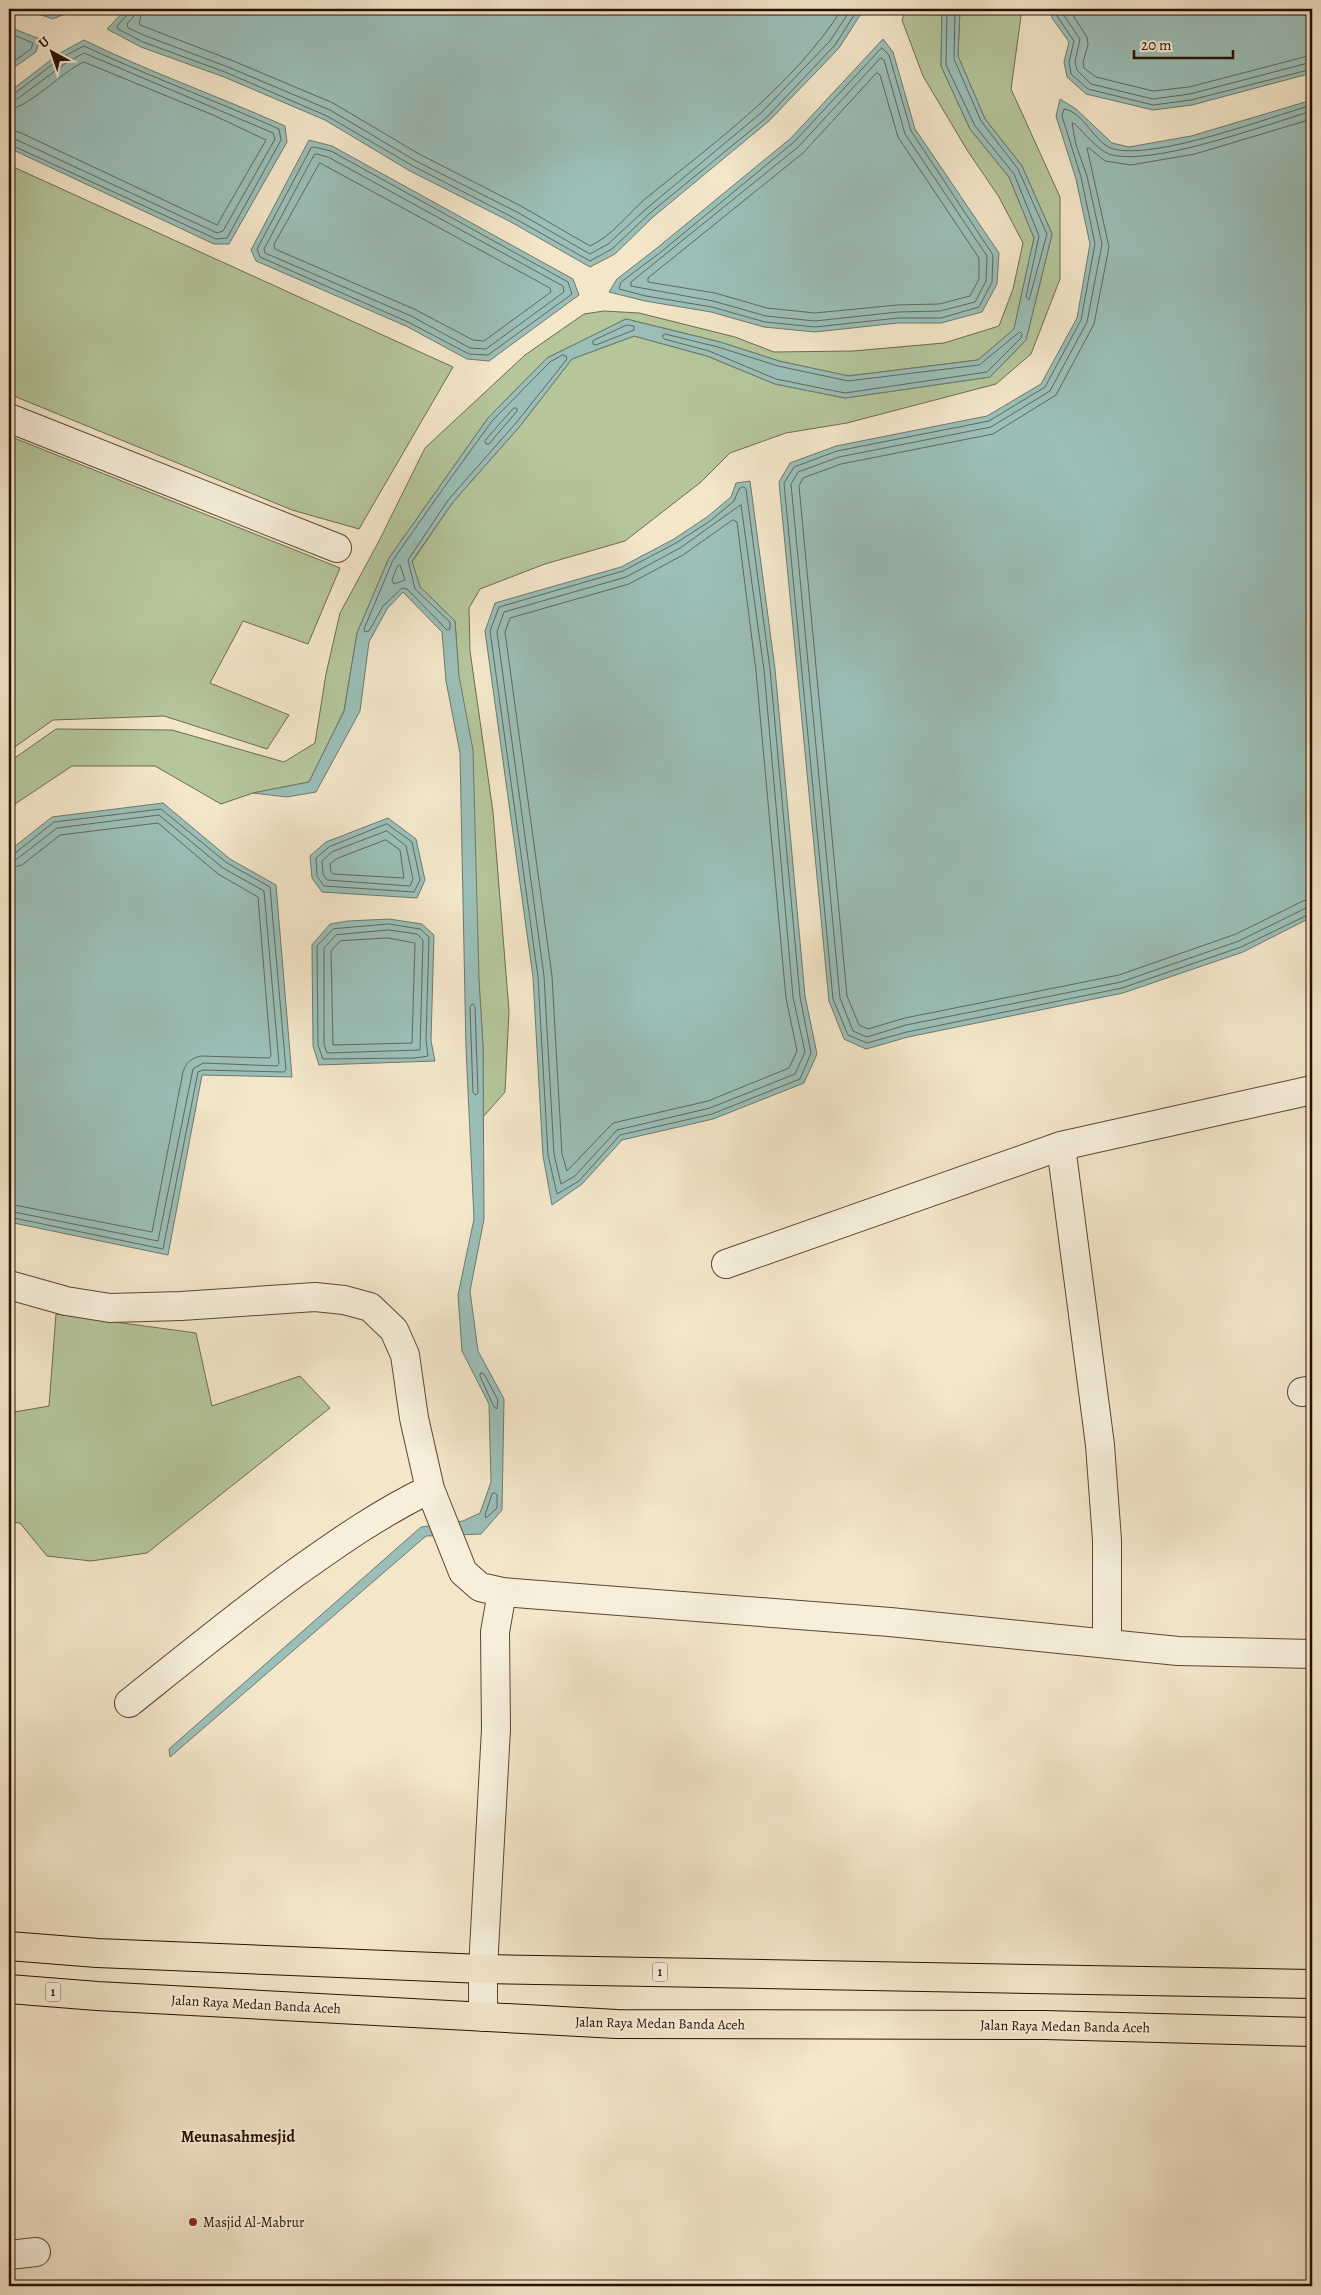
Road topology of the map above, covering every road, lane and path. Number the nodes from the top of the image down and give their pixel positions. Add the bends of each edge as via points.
1 (9, 418) edge
2 (337, 548) dead end
3 (1312, 1090) edge
4 (1062, 1146) junction
5 (726, 1264) dead end
6 (9, 1285) edge
7 (435, 1501) junction
8 (502, 1592) junction
9 (1107, 1644) junction
10 (1312, 1654) edge
11 (129, 1703) dead end
12 (9, 1946) edge
13 (206, 1957) junction
14 (483, 1969) junction
15 (1312, 1984) edge
16 (9, 1989) edge
17 (204, 2001) junction
18 (483, 2017) junction
19 (1312, 2032) edge
20 (36, 2252) dead end
21 (9, 2255) edge

1 - 2 street
3 - 4 street
4 - 5 street
4 - 9 street via 1100,1446 1107,1540
6 - 7 street via 66,1301 110,1308 315,1297 344,1300 370,1308 394,1330 405,1355 414,1418
7 - 8 street via 463,1572 480,1587
7 - 11 street via 390,1508 348,1535 238,1616
8 - 9 street via 890,1622
8 - 14 street via 495,1632 496,1729
9 - 10 street via 1178,1652
12 - 13 highway, 1
13 - 14 highway, 1
13 - 17 highway
14 - 15 highway, 1
14 - 18 street
16 - 17 highway, Jalan Raya Medan Banda Aceh / 1
17 - 18 highway, Jalan Raya Medan Banda Aceh / 1
18 - 19 highway, Jalan Raya Medan Banda Aceh / 1 via 617,2024 1045,2025
20 - 21 street

